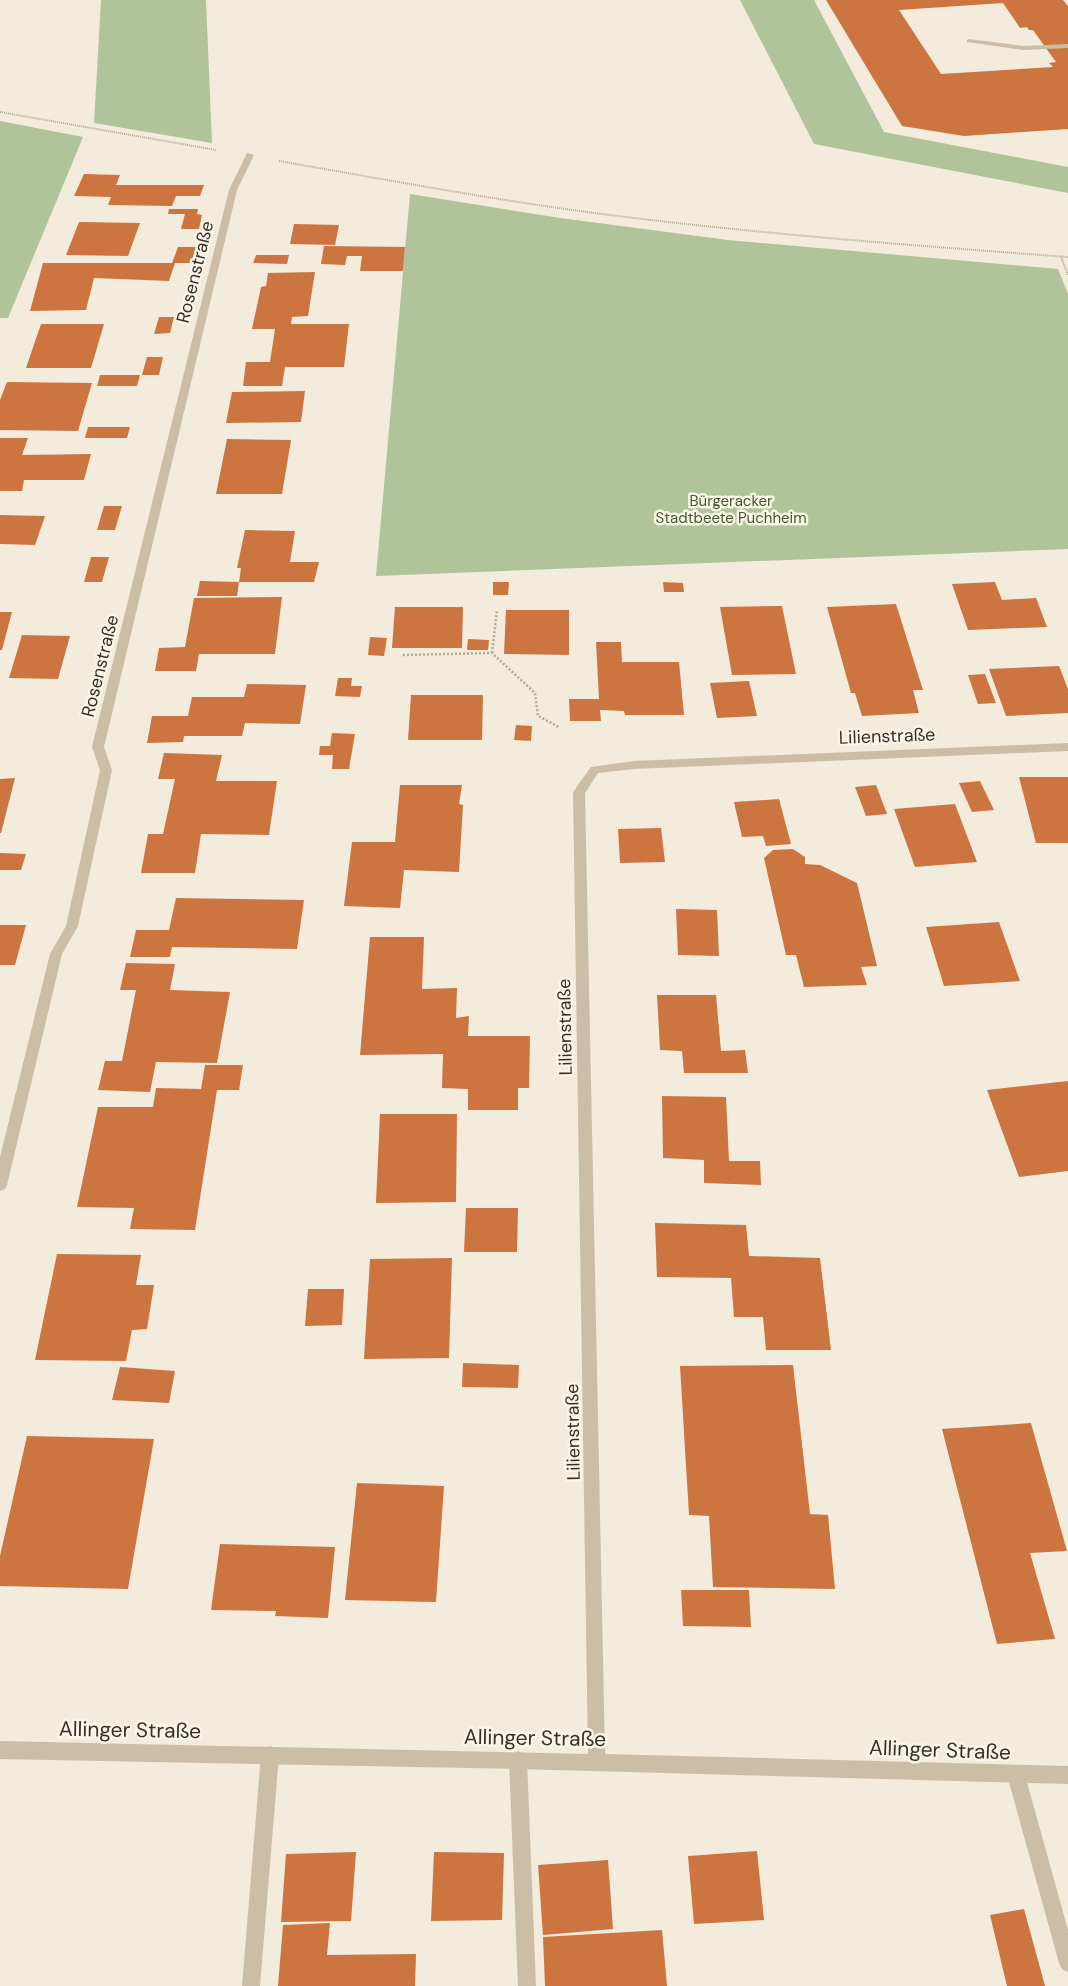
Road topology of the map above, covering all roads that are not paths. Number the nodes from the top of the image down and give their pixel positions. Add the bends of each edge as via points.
1 (969, 41) dead end
2 (1068, 46) edge
3 (250, 156) road end
4 (1068, 747) edge
5 (0, 1185) edge
6 (0, 1750) edge
7 (270, 1755) junction
8 (518, 1760) junction
9 (597, 1762) junction
10 (1016, 1775) junction
11 (1068, 1775) edge
12 (1068, 1963) edge
13 (251, 1986) edge
14 (527, 1986) edge

1 - 2 street via 1023,48
3 - 5 street, Rosenstraße via 233,190 98,747 106,770 72,926 56,954
4 - 9 street, Lilienstraße via 634,765 595,770 579,792
6 - 7 street, Allinger Straße
7 - 8 street, Allinger Straße
7 - 13 street
8 - 9 street, Allinger Straße
8 - 14 street
9 - 10 street, Allinger Straße
10 - 11 street, Allinger Straße
10 - 12 street

